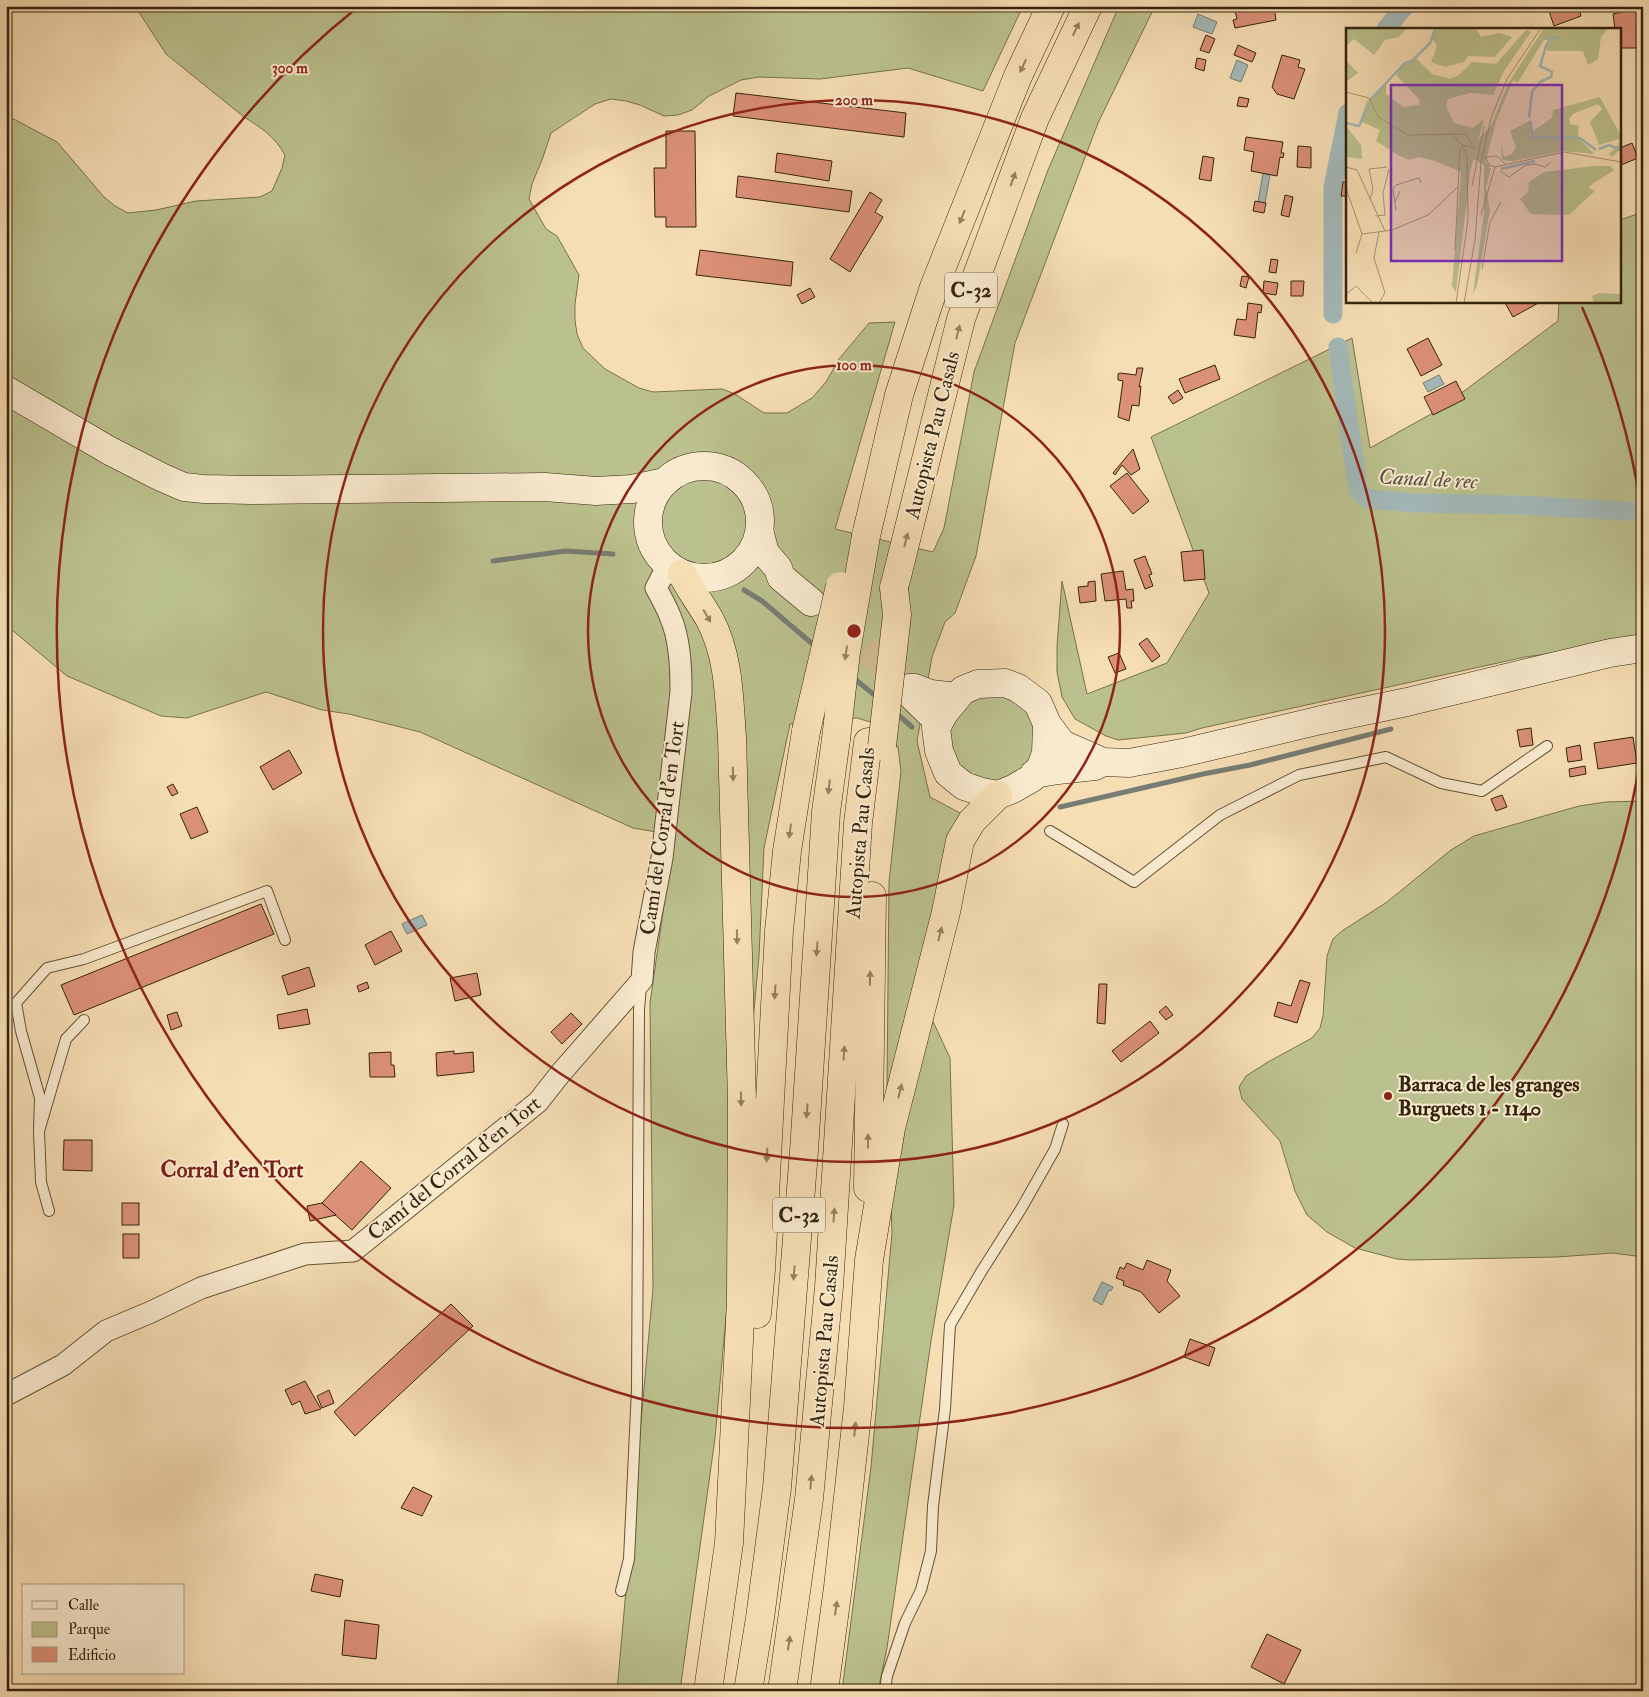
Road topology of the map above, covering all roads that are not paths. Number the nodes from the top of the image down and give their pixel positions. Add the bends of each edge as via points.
1 (1050, 6) edge
2 (1088, 6) edge
3 (6, 390) edge
4 (665, 482) junction
5 (596, 491) junction
6 (648, 523) junction
7 (760, 534) junction
8 (860, 534) junction
9 (740, 565) junction
10 (675, 569) junction
11 (780, 577) junction
12 (811, 602) tunnel mouth
13 (1643, 648) edge
14 (957, 697) junction
15 (939, 722) junction
16 (1047, 724) junction
17 (875, 744) junction
18 (1547, 746) dead end
19 (1102, 762) junction
20 (1034, 774) junction
21 (998, 795) junction
22 (1050, 831) dead end
23 (285, 940) dead end
24 (642, 980) junction
25 (84, 1020) dead end
26 (1063, 1124) dead end
27 (39, 1131) junction
28 (49, 1210) dead end
29 (869, 1260) junction
30 (6, 1395) edge
31 (729, 1543) junction
32 (621, 1591) dead end
33 (708, 1691) edge
34 (748, 1691) edge
35 (782, 1691) edge
36 (824, 1691) edge
37 (885, 1691) edge

1 -> 8 highway, Autopista Pau Casals / C-32 via 1018,76 934,287 899,395
17 -> 2 highway, Autopista Pau Casals / C-32 via 882,649 894,588 961,319 1035,118
3 - 5 street via 110,451 184,487 252,490 545,487
4 - 5 street via 632,489
4 - 6 street via 654,497
4 - 7 street via 677,473 706,466 721,468 734,475 754,495 759,507
5 - 6 street via 628,505
6 - 10 street via 658,553
7 - 9 street via 753,551
7 - 11 street via 765,553 778,568
8 -> 31 highway, bridge via 806,731 788,851 779,931 761,1270 741,1479
8 -> 34 highway, Autopista Pau Casals / C-32, bridge via 826,812 804,1151 777,1488
9 - 10 street via 723,575 702,578
9 - 11 street via 774,578
10 - 24 street, Camí del Corral d'en Tort via 656,588 671,617 681,670 681,692 663,853 644,952
10 -> 31 highway via 710,621 724,659 732,736 742,1100 741,1300
11 - 12 street
13 - 19 street via 1182,753 1129,763
14 - 15 street
14 - 15 street via 909,688
14 - 16 street via 963,690 978,684 1005,683 1038,703
15 - 21 street via 936,728 939,751 948,772 964,786
16 - 19 street via 1062,744
16 - 20 street via 1046,753 1041,767
29 -> 17 highway
35 -> 17 highway, Autopista Pau Casals / C-32 via 810,1499 828,1306 858,823
18 - 22 lane via 1482,791 1441,782 1386,757 1298,775 1220,815 1134,882
19 - 20 street via 1095,766
20 - 21 street
29 -> 21 highway via 891,1128 946,912 960,841 972,821
23 - 27 lane via 267,891 84,959 47,968 16,1003 40,1098
24 - 30 street, Camí del Corral d'en Tort via 538,1102 352,1251 305,1254 201,1288 106,1331 63,1365
24 - 32 lane via 639,1009 637,1389 629,1559
25 - 27 lane via 66,1040
26 - 37 lane via 1055,1149 950,1325 931,1551 922,1590 905,1623
27 - 28 lane via 42,1182
36 -> 29 highway via 858,1407
31 - 33 highway

